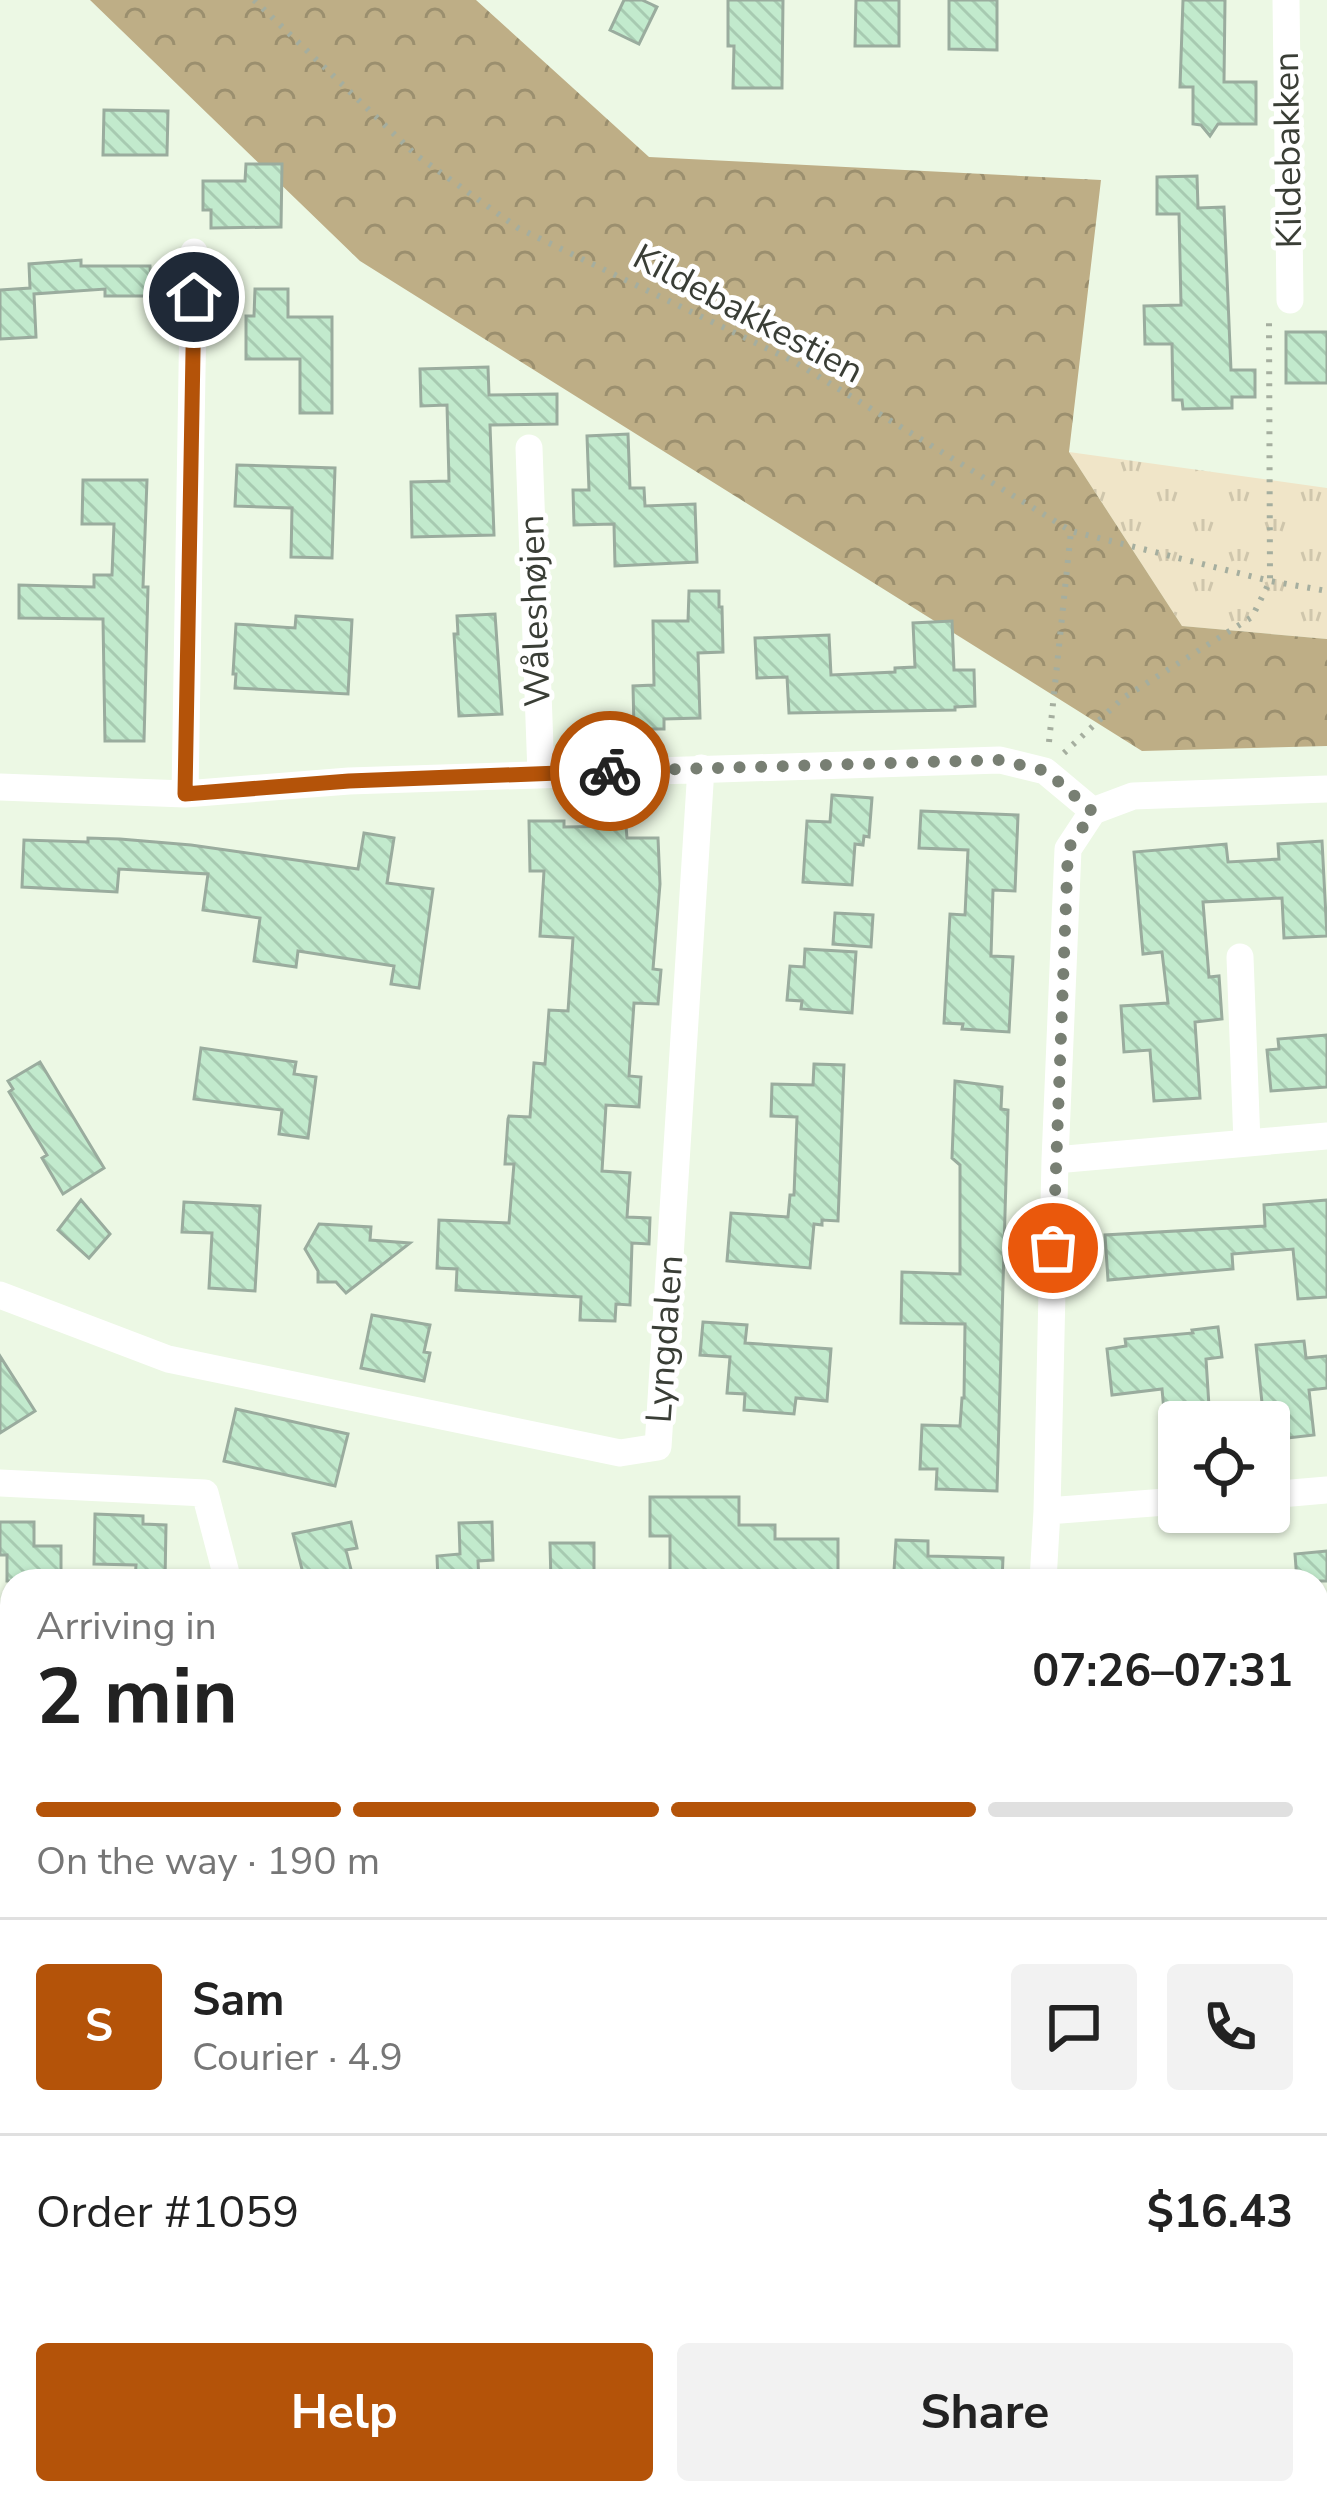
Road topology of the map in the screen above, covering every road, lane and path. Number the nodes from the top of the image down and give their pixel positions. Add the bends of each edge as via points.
1 (254, 0) edge
2 (1286, 0) edge
3 (194, 252) dead end
4 (1290, 300) joint
5 (529, 448) dead end
6 (1071, 531) junction
7 (1270, 581) junction
8 (1327, 591) edge
9 (701, 768) junction
10 (1046, 771) junction
11 (541, 774) junction
12 (0, 787) edge
13 (1327, 789) edge
14 (185, 794) junction
15 (1093, 812) junction
16 (1240, 957) dead end
17 (1327, 1136) edge
18 (1247, 1143) junction
19 (1055, 1160) junction
20 (0, 1295) edge
21 (0, 1483) edge
22 (1327, 1490) edge
23 (1290, 1493) edge
24 (1158, 1503) edge
25 (1048, 1511) junction
26 (225, 1569) edge
27 (1044, 1569) edge

1 - 6 path, Kildebakkestien via 416,154 518,228 793,361
2 - 4 street, Kildebakken
3 - 14 street
4 - 7 path via 1269,314
5 - 11 street, Wåleshøjen
6 - 7 path, Kildebakkestien
6 - 10 path
7 - 8 path, Kildebakkestien
7 - 10 path via 1252,617 1123,698
9 - 10 street via 1000,760
9 - 11 street
9 - 20 street, Lyngdalen via 658,1447 620,1453 168,1359
10 - 15 street
11 - 14 street
12 - 14 street
13 - 15 street via 1133,796
15 - 19 street via 1068,849
16 - 18 street
17 - 18 street
18 - 19 street
19 - 25 street
21 - 26 street via 205,1493
22 - 23 street
24 - 25 street
25 - 27 street

